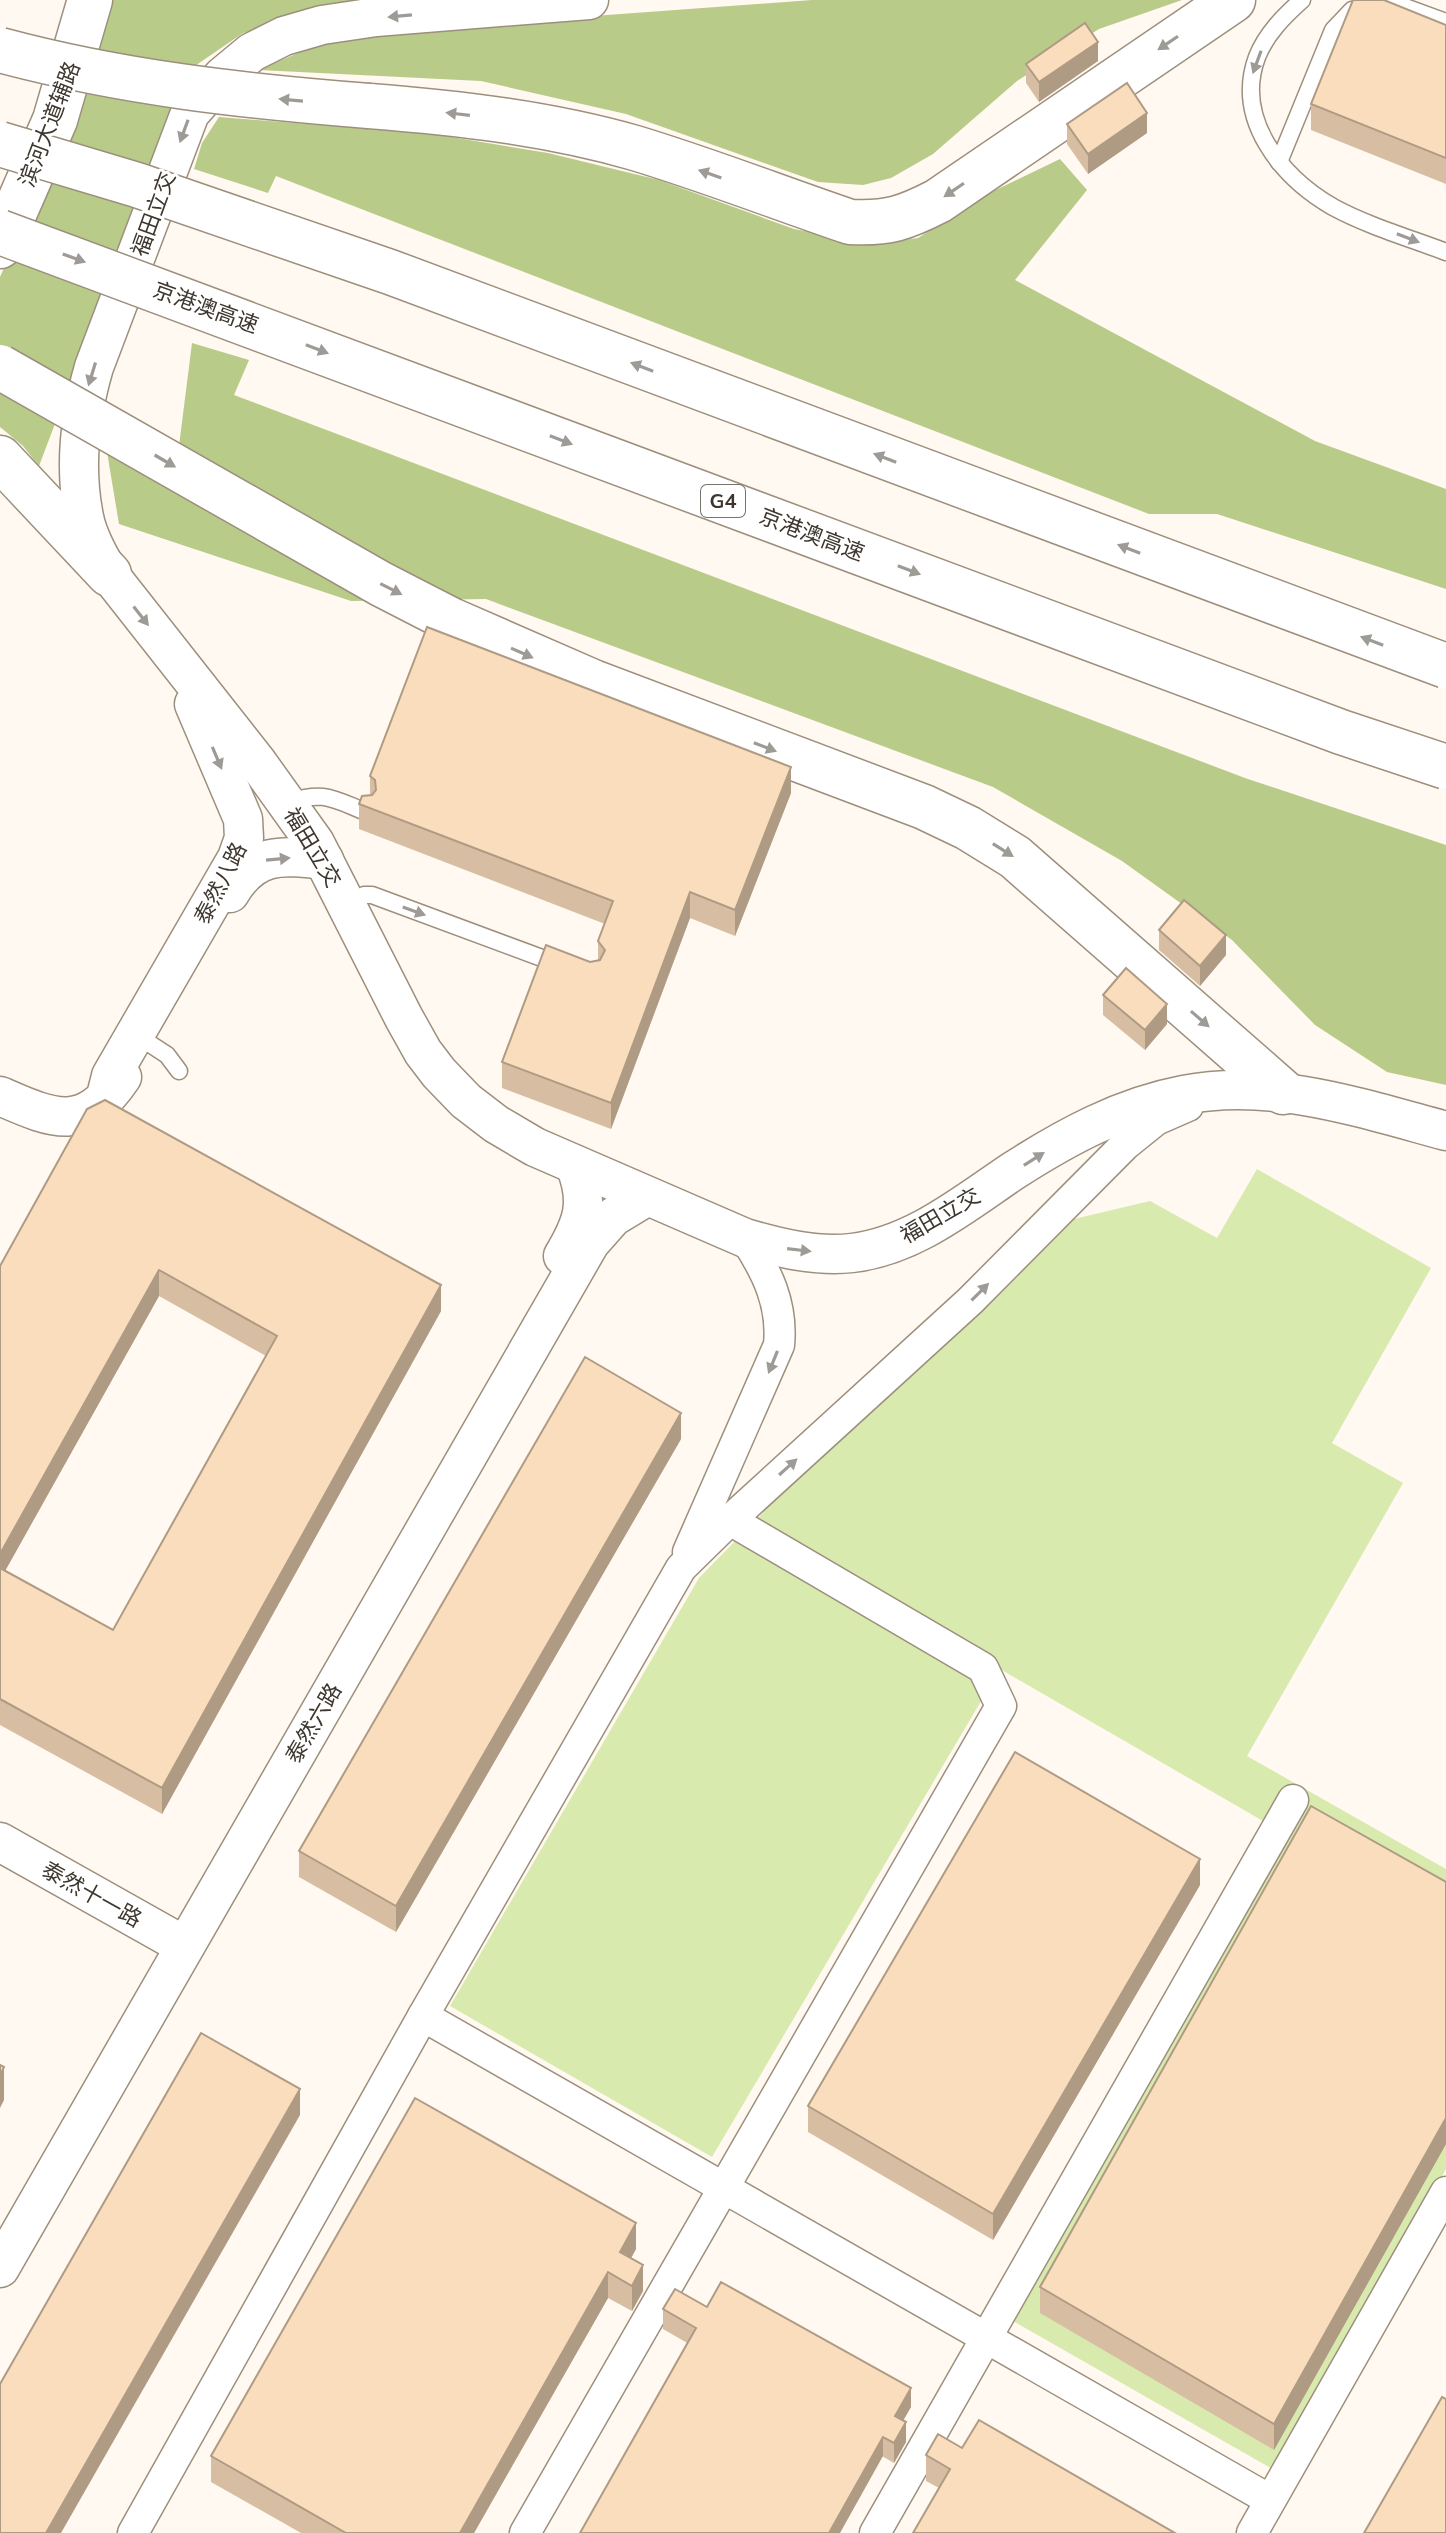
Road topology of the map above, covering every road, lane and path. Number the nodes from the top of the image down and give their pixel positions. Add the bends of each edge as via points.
1 (90, 0) edge
2 (589, 0) edge
3 (1233, 0) edge
4 (1302, 0) edge
5 (1446, 22) edge
6 (0, 50) edge
7 (0, 144) edge
8 (1279, 162) junction
9 (0, 232) edge
10 (0, 246) edge
11 (1446, 252) edge
12 (0, 367) edge
13 (0, 459) edge
14 (109, 574) junction
15 (176, 660) junction
16 (1446, 666) edge
17 (1446, 767) edge
18 (287, 802) junction
19 (366, 812) edge
20 (324, 860) junction
21 (347, 903) junction
22 (580, 972) edge
23 (144, 1040) junction
24 (179, 1071) dead end
25 (1240, 1091) junction
26 (1283, 1092) junction
27 (0, 1096) edge
28 (107, 1102) junction
29 (1351, 1105) junction
30 (1446, 1115) edge
31 (1446, 1131) edge
32 (575, 1165) junction
33 (646, 1197) junction
34 (745, 1238) junction
35 (730, 1520) junction
36 (681, 1568) junction
37 (1293, 1800) dead end
38 (0, 1842) edge
39 (179, 1942) junction
40 (423, 2016) junction
41 (724, 2186) junction
42 (1446, 2192) edge
43 (0, 2237) edge
44 (0, 2268) edge
45 (987, 2337) junction
46 (1270, 2500) junction
47 (136, 2532) edge
48 (525, 2533) edge
49 (875, 2533) edge
50 (1252, 2533) edge

1 - 10 main road, 滨河大道辅路 via 55,120
2 -> 14 street, 福田立交 via 322,25 252,52 190,113 83,407 84,518
3 -> 6 main road, bridge via 938,201 880,224 850,222 636,148 583,135 453,113 169,86
4 -> 8 lane via 1267,38 1252,75 1254,117
5 - 8 lane via 1394,3 1352,10 1333,30
16 -> 7 main road, bridge via 390,272
8 -> 11 lane via 1334,207
9 -> 17 main road, 京港澳高速 / G4, bridge
12 -> 26 main road, bridge via 451,620 529,657 968,828 1015,857
13 - 14 main road
14 -> 15 street, 福田立交
15 - 18 street, 福田立交
15 -> 28 street, 泰然八路 via 243,819 244,838 111,1076
18 - 19 lane via 324,795
18 - 20 street, 福田立交
20 - 21 street, 福田立交
23 -> 20 street, 泰然八路 via 243,874 271,859
21 -> 22 lane via 372,895
21 - 32 street, 福田立交 via 404,1018 436,1051 466,1101 535,1147
23 - 24 lane via 167,1055
23 - 28 street, 泰然八路
25 - 26 street, 福田立交
34 -> 25 street, 福田立交 via 816,1253 852,1253 887,1245 945,1217 1100,1121 1183,1095
35 -> 25 street via 970,1301 1125,1145 1156,1120
26 - 29 street, 福田立交
27 - 28 street, 泰然八路 via 62,1119
29 - 30 street, 福田立交
29 - 31 street, 福田立交
32 - 33 street, 福田立交
32 - 39 street, 泰然六路 via 584,1202 579,1228
33 - 34 street, 福田立交
33 - 39 street, 泰然六路 via 613,1217 590,1243
34 -> 36 street via 772,1285 781,1326 779,1345
35 - 36 street
35 - 41 street via 983,1668 1001,1706
36 - 40 street
37 - 45 street
38 - 39 street, 泰然十一路
39 - 43 street, 泰然六路
39 - 44 street, 泰然六路
40 - 41 street
40 - 47 street
41 - 45 street
41 - 48 street
42 - 46 street
45 - 46 street
45 - 49 street
46 - 50 street

